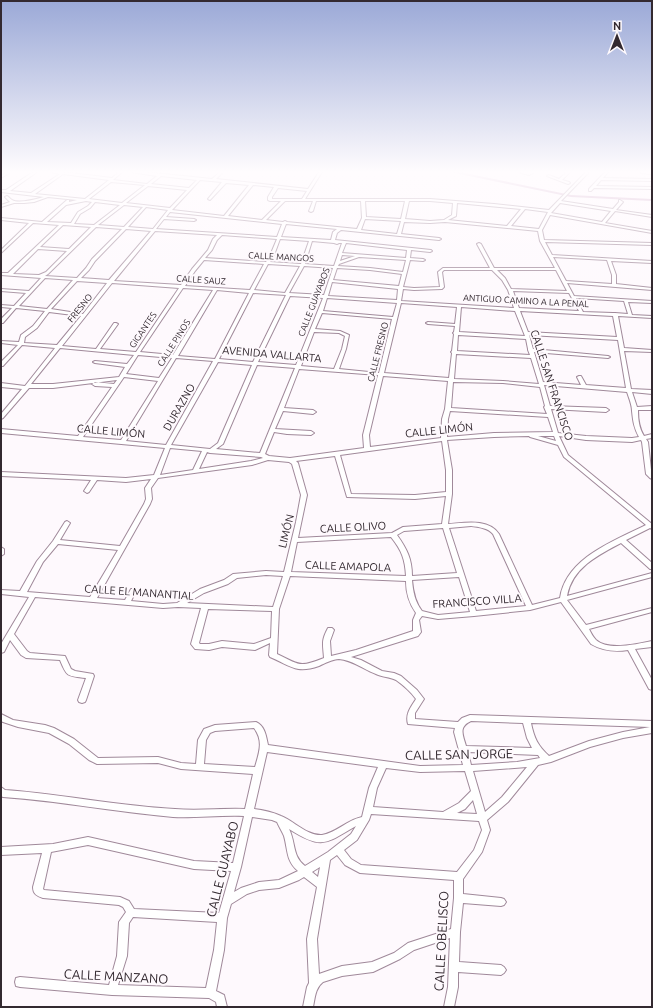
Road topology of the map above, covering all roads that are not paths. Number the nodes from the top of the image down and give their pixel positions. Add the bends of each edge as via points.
1 (1, 219) edge
2 (48, 219) edge
3 (75, 219) edge
4 (104, 219) edge
5 (134, 219) edge
6 (163, 219) edge
7 (180, 219) edge
8 (255, 219) edge
9 (364, 219) edge
10 (384, 219) edge
11 (448, 219) edge
12 (515, 219) edge
13 (546, 219) edge
14 (586, 219) edge
15 (607, 219) edge
16 (194, 220) dead end
17 (264, 220) joint
18 (402, 220) junction
19 (444, 221) junction
20 (32, 222) junction
21 (285, 222) junction
22 (43, 223) junction
23 (603, 223) junction
24 (62, 224) junction
25 (72, 224) junction
26 (96, 226) junction
27 (508, 227) junction
28 (125, 228) junction
29 (340, 229) junction
30 (155, 230) junction
31 (359, 230) junction
32 (540, 230) junction
33 (652, 232) edge
34 (221, 234) junction
35 (399, 234) junction
36 (279, 238) junction
37 (439, 239) dead end
38 (311, 240) junction
39 (332, 240) junction
40 (542, 241) junction
41 (324, 242) junction
42 (337, 243) junction
43 (344, 243) junction
44 (479, 244) dead end
45 (652, 244) edge
46 (1, 245) edge
47 (7, 246) junction
48 (36, 248) junction
49 (409, 249) junction
50 (70, 250) junction
51 (430, 251) dead end
52 (1, 252) edge
53 (340, 254) junction
54 (360, 256) junction
55 (551, 256) junction
56 (204, 259) junction
57 (408, 259) junction
58 (608, 259) junction
59 (422, 260) dead end
60 (652, 262) edge
61 (266, 264) junction
62 (337, 265) junction
63 (302, 266) junction
64 (492, 269) junction
65 (558, 269) junction
66 (405, 273) junction
67 (1, 274) edge
68 (9, 275) junction
69 (47, 276) junction
70 (77, 279) junction
71 (111, 281) junction
72 (331, 281) junction
73 (565, 282) junction
74 (614, 285) junction
75 (183, 286) junction
76 (402, 287) junction
77 (216, 289) junction
78 (652, 289) edge
79 (1, 290) edge
80 (510, 290) junction
81 (252, 291) junction
82 (30, 292) junction
83 (570, 292) junction
84 (287, 294) junction
85 (324, 296) junction
86 (574, 297) junction
87 (626, 301) junction
88 (399, 302) junction
89 (652, 302) edge
90 (1, 306) edge
91 (458, 306) junction
92 (15, 307) junction
93 (517, 309) junction
94 (48, 310) junction
95 (320, 312) junction
96 (581, 312) junction
97 (614, 314) junction
98 (630, 315) junction
99 (84, 316) junction
100 (652, 316) edge
101 (394, 318) junction
102 (1, 322) edge
103 (428, 323) dead end
104 (116, 324) dead end
105 (456, 325) junction
106 (312, 330) junction
107 (456, 332) junction
108 (526, 335) junction
109 (619, 339) junction
110 (1, 342) edge
111 (21, 344) junction
112 (58, 347) junction
113 (621, 349) junction
114 (97, 350) junction
115 (180, 350) junction
116 (530, 350) junction
117 (652, 351) edge
118 (453, 352) junction
119 (137, 353) junction
120 (162, 355) junction
121 (176, 356) junction
122 (532, 357) junction
123 (608, 357) dead end
124 (217, 359) junction
125 (95, 362) dead end
126 (255, 363) junction
127 (1, 365) edge
128 (128, 366) junction
129 (298, 367) junction
130 (336, 370) junction
131 (381, 373) junction
132 (121, 377) junction
133 (579, 377) dead end
134 (161, 380) junction
135 (450, 380) junction
136 (90, 383) junction
137 (540, 384) junction
138 (1, 385) edge
139 (115, 386) junction
140 (584, 386) junction
141 (27, 387) junction
142 (629, 389) junction
143 (652, 392) edge
144 (1, 407) edge
145 (547, 407) junction
146 (9, 408) junction
147 (652, 408) edge
148 (281, 409) junction
149 (448, 409) junction
150 (635, 409) junction
151 (606, 410) dead end
152 (313, 412) dead end
153 (550, 416) junction
154 (1, 417) edge
155 (272, 430) junction
156 (1, 431) edge
157 (312, 433) dead end
158 (525, 434) junction
159 (555, 434) junction
160 (652, 436) edge
161 (80, 438) junction
162 (642, 438) junction
163 (444, 439) junction
164 (124, 442) junction
165 (220, 444) junction
166 (560, 444) junction
167 (168, 446) junction
168 (367, 449) junction
169 (208, 451) junction
170 (224, 452) junction
171 (337, 453) junction
172 (265, 457) junction
173 (290, 460) junction
174 (196, 470) junction
175 (1, 475) edge
176 (157, 475) junction
177 (652, 478) edge
178 (95, 479) junction
179 (87, 491) dead end
180 (449, 494) junction
181 (67, 523) dead end
182 (445, 525) junction
183 (651, 526) edge
184 (393, 535) junction
185 (295, 540) junction
186 (622, 540) junction
187 (56, 542) junction
188 (121, 548) junction
189 (1, 549) edge
190 (1, 554) edge
191 (652, 567) edge
192 (287, 574) junction
193 (461, 575) junction
194 (652, 575) edge
195 (408, 579) junction
196 (1, 592) edge
197 (133, 592) dead end
198 (23, 593) junction
199 (33, 595) junction
200 (562, 599) junction
201 (92, 600) junction
202 (127, 603) junction
203 (178, 605) junction
204 (205, 607) junction
205 (530, 608) junction
206 (276, 609) junction
207 (652, 610) edge
208 (420, 613) junction
209 (474, 614) junction
210 (585, 628) junction
211 (330, 630) dead end
212 (10, 634) junction
213 (274, 639) junction
214 (652, 644) edge
215 (630, 647) junction
216 (1, 650) edge
217 (338, 657) junction
218 (328, 659) junction
219 (652, 687) edge
220 (82, 700) dead end
221 (1, 717) edge
222 (526, 720) junction
223 (636, 723) junction
224 (459, 725) junction
225 (652, 729) edge
226 (639, 732) junction
227 (264, 748) junction
228 (463, 749) junction
229 (539, 752) junction
230 (548, 760) junction
231 (536, 762) junction
232 (383, 766) junction
233 (200, 767) junction
234 (469, 768) junction
235 (258, 770) junction
236 (2, 792) edge
237 (476, 792) junction
238 (368, 810) junction
239 (249, 813) junction
240 (446, 814) junction
241 (483, 818) junction
242 (280, 819) junction
243 (364, 820) junction
244 (48, 848) junction
245 (338, 850) junction
246 (1, 851) edge
247 (326, 859) junction
248 (237, 867) junction
249 (304, 872) junction
250 (460, 876) junction
251 (322, 886) junction
252 (458, 898) junction
253 (227, 901) junction
254 (502, 902) dead end
255 (132, 914) junction
256 (222, 918) junction
257 (455, 932) junction
258 (454, 967) junction
259 (501, 970) dead end
260 (20, 982) dead end
261 (314, 983) junction
262 (112, 990) junction
263 (210, 992) junction
264 (222, 1007) edge
265 (308, 1007) edge
266 (450, 1007) edge

1 - 20 street
2 - 22 street
3 - 25 street
4 - 26 street
5 - 28 street
6 - 30 street, FRESNO
7 - 16 street
8 - 17 street
9 - 31 street
10 - 18 street
11 - 19 street
12 - 27 street
13 - 32 street
14 - 23 street
15 - 23 street
17 - 21 street
18 - 19 street
18 - 35 street
19 - 27 street
20 - 22 street
20 - 47 street
21 - 29 street
21 - 36 street, DURAZNO
22 - 24 street
23 - 33 street
24 - 25 street
24 - 48 street
25 - 26 street
26 - 28 street
26 - 50 street
27 - 32 street
28 - 30 street
28 - 70 street
29 - 31 street
29 - 39 street via 335,232
30 - 34 street
30 - 71 street, FRESNO
31 - 35 street
32 - 40 street
34 - 36 street
34 - 56 street, GIGANTES via 215,239
35 - 37 street
36 - 38 street
36 - 61 street, DURAZNO
38 - 41 street
38 - 63 street
39 - 41 street
39 - 42 street
40 - 45 street
40 - 55 street
41 - 42 street
42 - 43 street
43 - 49 street
43 - 53 street, CALLE GUAYABOS
44 - 64 street, CALLE SAN FRANCISCO
46 - 47 street
47 - 52 street
48 - 50 street
48 - 68 street
49 - 51 street
49 - 57 street, CALLE FRESNO
50 - 69 street
53 - 54 street
53 - 62 street, CALLE GUAYABOS
54 - 57 street
54 - 62 street
55 - 58 street
55 - 65 street
56 - 61 street, CALLE MANGOS
56 - 75 street, GIGANTES
57 - 59 street
57 - 66 street, CALLE FRESNO
58 - 60 street
58 - 74 street via 614,274
61 - 63 street, CALLE MANGOS
61 - 81 street, DURAZNO
62 - 63 street, CALLE MANGOS
62 - 66 street, CALLE MANGOS
62 - 72 street, CALLE GUAYABOS
63 - 84 street
64 - 65 street
64 - 76 street via 443,269 440,272 441,288
64 - 80 street, CALLE SAN FRANCISCO via 504,279
65 - 73 street
66 - 76 street, CALLE FRESNO
67 - 68 street, CALLE SAUZ
68 - 69 street, CALLE SAUZ
69 - 70 street, CALLE SAUZ
69 - 82 street
70 - 71 street, CALLE SAUZ
70 - 94 street
71 - 75 street, CALLE SAUZ
71 - 99 street, FRESNO
72 - 76 street
72 - 85 street, CALLE GUAYABOS
73 - 74 street
73 - 83 street
74 - 78 street
75 - 77 street, CALLE SAUZ
75 - 119 street, GIGANTES
76 - 88 street, CALLE FRESNO
77 - 81 street, CALLE SAUZ
77 - 115 street, CALLE PINOS
79 - 82 street
80 - 83 street
80 - 93 street, CALLE SAN FRANCISCO
81 - 84 street, CALLE SAUZ
81 - 124 street, DURAZNO
82 - 92 street
83 - 86 street
84 - 85 street, CALLE SAUZ
84 - 126 street
85 - 88 street, CALLE SAUZ
85 - 95 street, CALLE GUAYABOS
86 - 87 street
86 - 96 street
87 - 89 street
87 - 98 street
88 - 91 street, ANTIGUO CAMINO A LA PENAL
88 - 101 street, CALLE FRESNO
90 - 92 street
91 - 93 street, ANTIGUO CAMINO A LA PENAL
91 - 105 street
92 - 94 street
92 - 102 street
93 - 96 street, ANTIGUO CAMINO A LA PENAL
93 - 108 street, CALLE SAN FRANCISCO
94 - 99 street
94 - 111 street via 35,328 23,336
95 - 101 street
95 - 106 street, CALLE GUAYABOS
96 - 97 street, ANTIGUO CAMINO A LA PENAL
97 - 98 street, ANTIGUO CAMINO A LA PENAL
97 - 109 street
98 - 100 street, ANTIGUO CAMINO A LA PENAL
99 - 112 street, FRESNO
101 - 131 street, CALLE FRESNO
103 - 105 street
104 - 114 street
105 - 107 street
106 - 129 street, CALLE GUAYABOS
106 - 130 street via 347,335
107 - 108 street
107 - 118 street
108 - 109 street
108 - 116 street, CALLE SAN FRANCISCO
109 - 113 street
110 - 111 street, AVENIDA VALLARTA
111 - 112 street, AVENIDA VALLARTA
111 - 127 street
112 - 114 street, AVENIDA VALLARTA
112 - 141 street, FRESNO
113 - 117 street
113 - 142 street
114 - 119 street, AVENIDA VALLARTA
115 - 120 street
115 - 121 street, CALLE PINOS
116 - 122 street, CALLE SAN FRANCISCO
116 - 123 street
118 - 122 street
118 - 135 street
119 - 120 street, AVENIDA VALLARTA
119 - 128 street, GIGANTES
120 - 121 street, AVENIDA VALLARTA
121 - 124 street, AVENIDA VALLARTA
121 - 134 street, CALLE PINOS
122 - 137 street, CALLE SAN FRANCISCO
124 - 126 street, AVENIDA VALLARTA
124 - 167 street, DURAZNO
125 - 128 street
126 - 129 street, AVENIDA VALLARTA
126 - 165 street
128 - 132 street, GIGANTES
129 - 130 street, AVENIDA VALLARTA
129 - 148 street, CALLE GUAYABOS
130 - 131 street, AVENIDA VALLARTA
131 - 135 street, AVENIDA VALLARTA
131 - 168 street, CALLE FRESNO via 366,435
132 - 134 street
132 - 136 street
132 - 139 street, GIGANTES
133 - 140 street
134 - 164 street, CALLE PINOS
135 - 137 street, AVENIDA VALLARTA
135 - 149 street
136 - 139 street
136 - 141 street
137 - 140 street, AVENIDA VALLARTA
137 - 145 street, CALLE SAN FRANCISCO
138 - 141 street
139 - 161 street, GIGANTES
140 - 142 street, AVENIDA VALLARTA
141 - 146 street, FRESNO
142 - 143 street, AVENIDA VALLARTA
142 - 150 street
144 - 146 street
145 - 151 street
145 - 153 street, CALLE SAN FRANCISCO
146 - 154 street, FRESNO
147 - 150 street
148 - 152 street
148 - 155 street, CALLE GUAYABOS
149 - 153 street
149 - 163 street
150 - 162 street via 635,420
153 - 159 street, CALLE SAN FRANCISCO
155 - 157 street
155 - 172 street, CALLE GUAYABOS
156 - 161 street, CALLE LIMÓN
158 - 159 street, CALLE LIMÓN
158 - 163 street, CALLE LIMÓN
158 - 166 street, CALLE LIMÓN
159 - 162 street, CALLE LIMÓN via 586,438
159 - 166 street, CALLE SAN FRANCISCO
160 - 162 street, CALLE LIMÓN
161 - 164 street, CALLE LIMÓN
162 - 177 street
163 - 168 street, CALLE LIMÓN
163 - 180 street via 449,470
164 - 167 street, CALLE LIMÓN
165 - 169 street
165 - 170 street
166 - 183 street, CALLE SAN FRANCISCO via 566,456
167 - 169 street, CALLE LIMÓN
167 - 176 street, DURAZNO
168 - 171 street, CALLE LIMÓN
169 - 170 street, CALLE LIMÓN
169 - 174 street
170 - 172 street, CALLE LIMÓN
171 - 173 street, CALLE LIMÓN
171 - 180 street via 349,496 415,497
172 - 173 street, CALLE LIMÓN
172 - 174 street via 252,463
173 - 185 street, LIMÓN via 295,462 304,495
174 - 176 street
175 - 178 street
176 - 178 street via 126,480
176 - 188 street, DURAZNO via 148,488 147,504
178 - 179 street
180 - 182 street
181 - 187 street
182 - 184 street, CALLE OLIVO via 403,529
182 - 193 street
182 - 205 street, CALLE OLIVO via 482,525 493,530
183 - 186 street
184 - 185 street, CALLE OLIVO
184 - 195 street via 406,556
185 - 192 street, LIMÓN
186 - 191 street
186 - 200 street via 582,563 565,585
187 - 188 street
187 - 198 street via 40,561
188 - 201 street, DURAZNO
189 - 190 street
192 - 195 street, CALLE AMAPOLA
192 - 203 street, CALLE AMAPOLA via 235,576
192 - 206 street, LIMÓN
193 - 195 street, CALLE AMAPOLA
193 - 209 street
194 - 200 street, FRANCISCO VILLA
195 - 208 street via 411,600
196 - 198 street, CALLE EL MANANTIAL
197 - 202 street
198 - 199 street, CALLE EL MANANTIAL
199 - 201 street, CALLE EL MANANTIAL
199 - 212 street
200 - 205 street, FRANCISCO VILLA
200 - 210 street
201 - 202 street, CALLE EL MANANTIAL
202 - 203 street, CALLE EL MANANTIAL
203 - 204 street, CALLE EL MANANTIAL
204 - 206 street, CALLE EL MANANTIAL
204 - 213 street via 195,644 198,647 222,644 254,647
205 - 209 street, FRANCISCO VILLA
206 - 213 street
207 - 210 street
208 - 209 street, FRANCISCO VILLA via 438,617
208 - 217 street, FRANCISCO VILLA via 416,620 415,634
210 - 215 street via 600,647
211 - 218 street via 326,641
212 - 216 street
212 - 220 street via 29,656 62,658 68,671 90,676
213 - 218 street, FRANCISCO VILLA via 273,655 292,666 311,666
214 - 215 street
215 - 219 street
217 - 218 street, FRANCISCO VILLA
217 - 224 street via 357,660 366,667 400,679 416,692 420,699 411,713 411,722
221 - 233 street via 59,733 97,761 158,760
222 - 223 street
222 - 224 street via 470,718 463,720
222 - 229 street via 529,739
223 - 225 street
223 - 226 street
224 - 228 street via 458,732
225 - 226 street, CALLE SAN JORGE
226 - 230 street, CALLE SAN JORGE via 589,744
227 - 232 street, CALLE SAN JORGE
227 - 233 street, CALLE GUAYABO via 262,733 256,725 215,728 207,731 202,740
227 - 235 street, CALLE GUAYABO
228 - 229 street
228 - 234 street
229 - 230 street
230 - 231 street, CALLE SAN JORGE
231 - 234 street, CALLE SAN JORGE
231 - 241 street via 492,812
232 - 234 street, CALLE SAN JORGE via 420,769
232 - 238 street via 373,788
233 - 235 street
234 - 237 street
235 - 239 street, CALLE GUAYABO
236 - 239 street via 169,812
237 - 240 street via 462,806
237 - 241 street
238 - 240 street
238 - 243 street
239 - 242 street
239 - 248 street, CALLE GUAYABO
240 - 241 street
241 - 250 street via 485,835 475,857
242 - 243 street via 310,838 319,840
242 - 249 street via 288,836 291,854 296,865
243 - 245 street via 354,837
244 - 246 street
244 - 248 street via 88,841 186,863
244 - 255 street via 38,891 43,894 120,901 126,904
245 - 247 street
245 - 250 street via 348,862 360,869
247 - 249 street
247 - 251 street
248 - 253 street, CALLE GUAYABO
249 - 251 street
249 - 253 street via 279,884 244,891
250 - 252 street, CALLE OBELISCO via 457,882
251 - 261 street via 312,939
252 - 254 street
252 - 257 street, CALLE OBELISCO
253 - 256 street, CALLE GUAYABO
255 - 256 street via 139,912
255 - 262 street via 124,922 122,956
256 - 263 street, CALLE GUAYABO via 219,950
257 - 258 street, CALLE OBELISCO
257 - 261 street via 411,946 373,967 335,972
258 - 259 street
258 - 266 street, CALLE OBELISCO
260 - 262 street, CALLE MANZANO
261 - 265 street
262 - 263 street, CALLE MANZANO
263 - 264 street via 220,999

